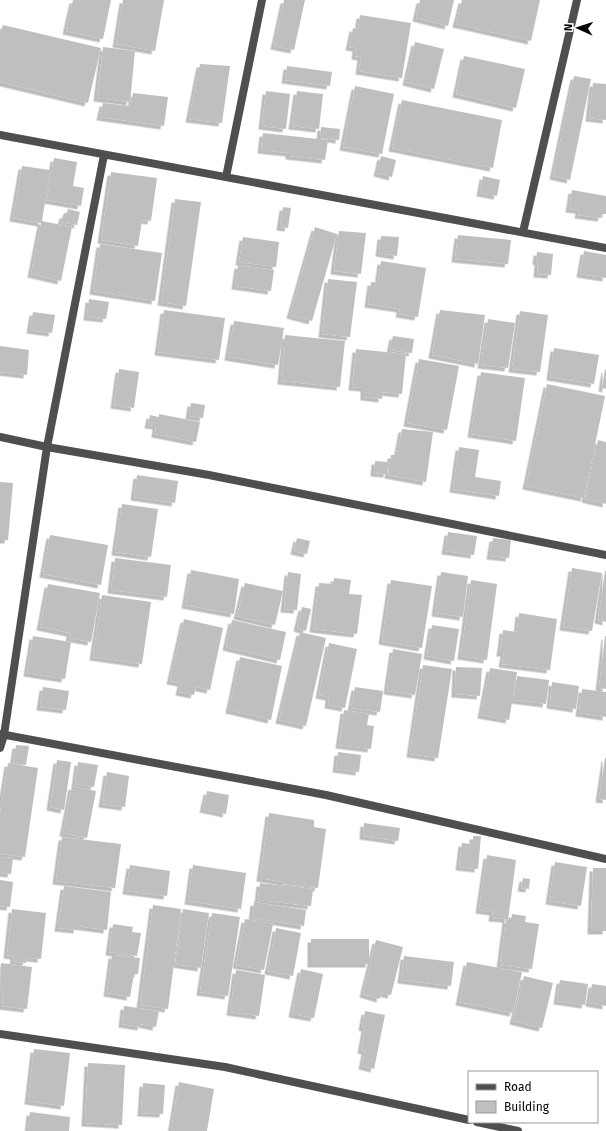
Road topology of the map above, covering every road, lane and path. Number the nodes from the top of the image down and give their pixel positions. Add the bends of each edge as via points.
1 (262, 0) edge
2 (577, 0) edge
3 (0, 135) edge
4 (104, 155) junction
5 (226, 177) junction
6 (524, 232) junction
7 (606, 248) edge
8 (0, 437) edge
9 (47, 447) junction
10 (606, 555) edge
11 (2, 734) edge
12 (0, 748) edge
13 (606, 858) edge
14 (0, 1034) edge
15 (468, 1120) edge
16 (482, 1123) edge
17 (518, 1131) edge

1 - 5 street
2 - 6 street
3 - 4 street
4 - 5 street
4 - 9 street
5 - 6 street
6 - 7 street
8 - 9 street
9 - 10 street via 210,475
9 - 11 street
11 - 12 street
11 - 13 street via 326,795
14 - 15 street via 225,1067
16 - 17 street

